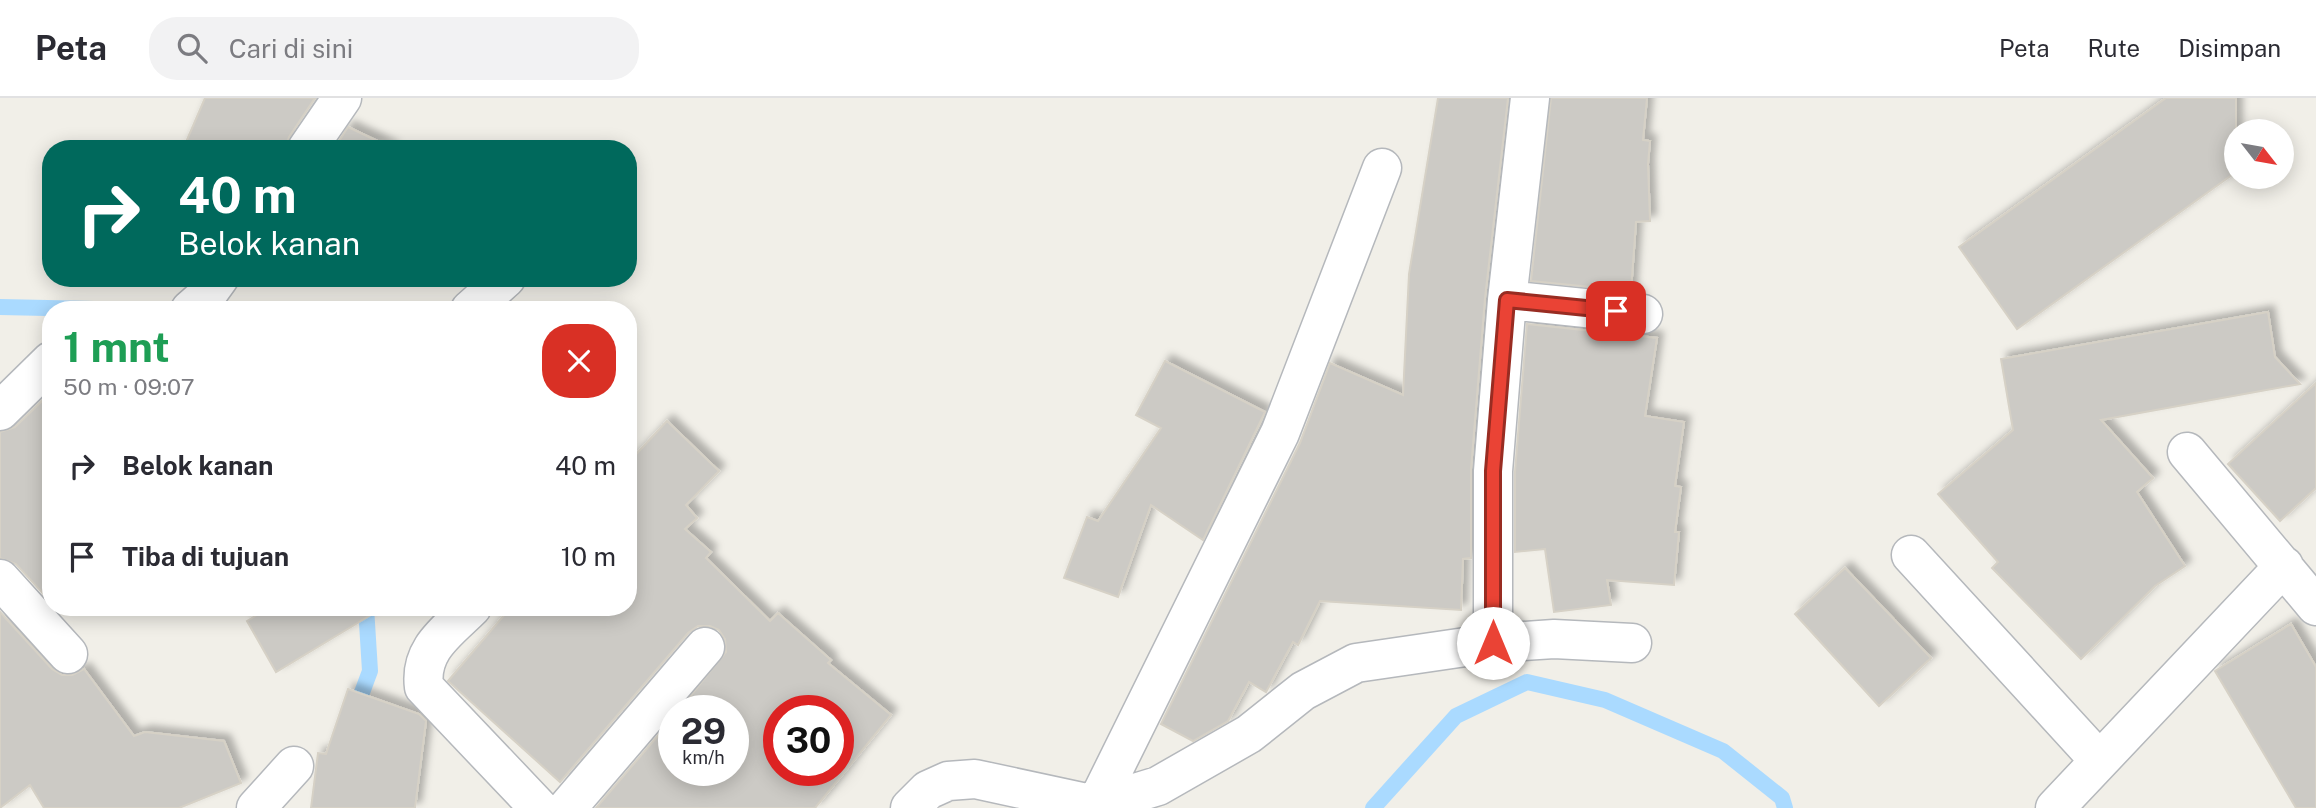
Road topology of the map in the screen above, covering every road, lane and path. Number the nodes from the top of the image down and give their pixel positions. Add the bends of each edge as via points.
1 (342, 98) edge
2 (1531, 98) edge
3 (313, 140) edge
4 (1382, 168) dead end
5 (211, 287) edge
6 (496, 287) edge
7 (1507, 300) junction
8 (199, 301) edge
9 (480, 301) edge
10 (1643, 314) dead end
11 (42, 370) edge
12 (0, 411) edge
13 (2188, 452) dead end
14 (1911, 555) dead end
15 (2284, 566) junction
16 (0, 579) edge
17 (2316, 606) edge
18 (463, 616) edge
19 (1493, 643) junction
20 (1632, 643) dead end
21 (705, 647) dead end
22 (68, 654) dead end
23 (2098, 759) junction
24 (293, 766) dead end
25 (1096, 805) junction
26 (256, 808) edge
27 (539, 808) edge
28 (567, 808) edge
29 (910, 808) edge
30 (2055, 808) edge

1 - 3 street
2 - 7 street
4 - 25 street via 1280,433
5 - 8 street
6 - 9 street
7 - 10 street
7 - 19 street via 1493,471
11 - 12 street
13 - 15 street
14 - 23 street
15 - 17 street
15 - 23 street
16 - 22 street
18 - 27 street via 425,659 424,687
19 - 20 street via 1554,639
19 - 25 street via 1356,663 1303,691 1249,734 1158,786
21 - 28 street
23 - 30 street
24 - 26 street
25 - 29 street via 975,779 948,781 928,790

